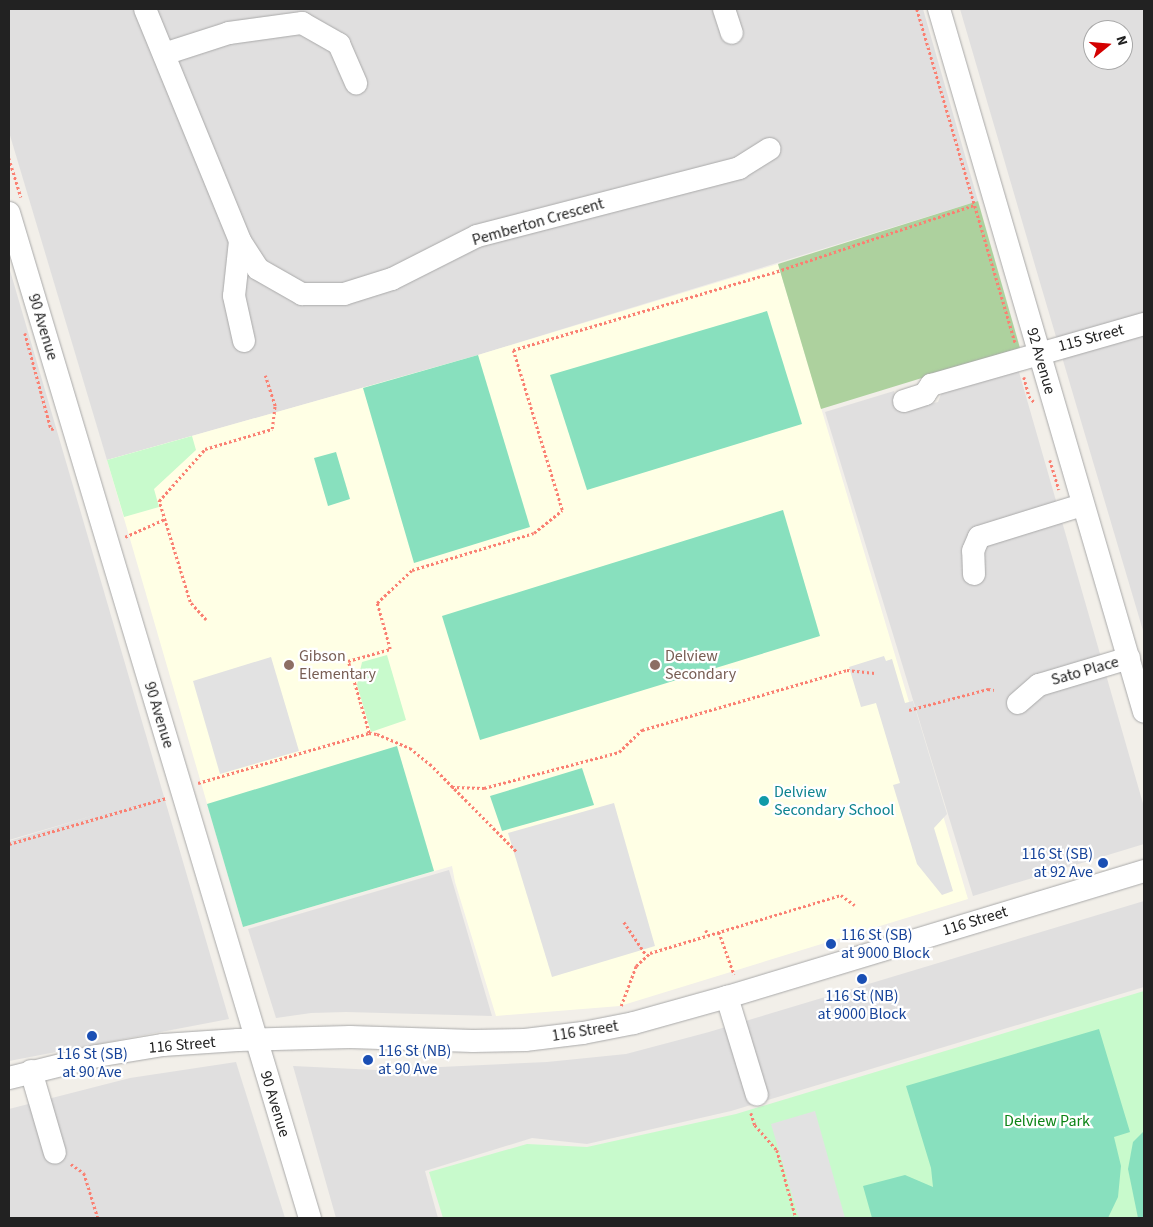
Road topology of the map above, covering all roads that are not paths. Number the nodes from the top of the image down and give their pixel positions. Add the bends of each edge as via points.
1 (145, 9) edge
2 (724, 9) edge
3 (939, 9) edge
4 (732, 33) dead end
5 (164, 54) junction
6 (356, 83) dead end
7 (768, 150) dead end
8 (9, 213) edge
9 (240, 241) junction
10 (1144, 324) edge
11 (244, 341) dead end
12 (1028, 352) junction
13 (904, 401) dead end
14 (1082, 505) junction
15 (974, 574) dead end
16 (1129, 658) junction
17 (1018, 703) dead end
18 (1144, 712) edge
19 (1144, 871) edge
20 (727, 997) junction
21 (256, 1040) junction
22 (31, 1072) junction
23 (9, 1078) edge
24 (754, 1103) road end
25 (55, 1153) road end
26 (310, 1218) edge

1 - 5 street, Pemberton Crescent
2 - 4 street
3 - 12 street, 92 Avenue
5 - 6 street via 229,33 302,23 339,44
5 - 9 street, Pemberton Crescent
7 - 9 street, Pemberton Crescent via 739,168 477,236 392,279 344,294 302,294 258,269
8 - 21 street, 90 Avenue
9 - 11 street, Pemberton Crescent via 234,296
10 - 12 street, 115 Street
12 - 13 street, 115 Street via 931,385 925,394
12 - 14 street, 92 Avenue
14 - 15 street via 979,537 973,552
14 - 16 street, 92 Avenue
16 - 17 street, Sato Place via 1039,685
16 - 18 street, 92 Avenue
19 - 20 street, 116 Street
20 - 21 street, 116 Street via 634,1023 525,1040 350,1037
20 - 24 street
21 - 22 street, 116 Street via 164,1045 97,1056
21 - 26 street, 90 Avenue
22 - 23 street, 116 Street
22 - 25 street

